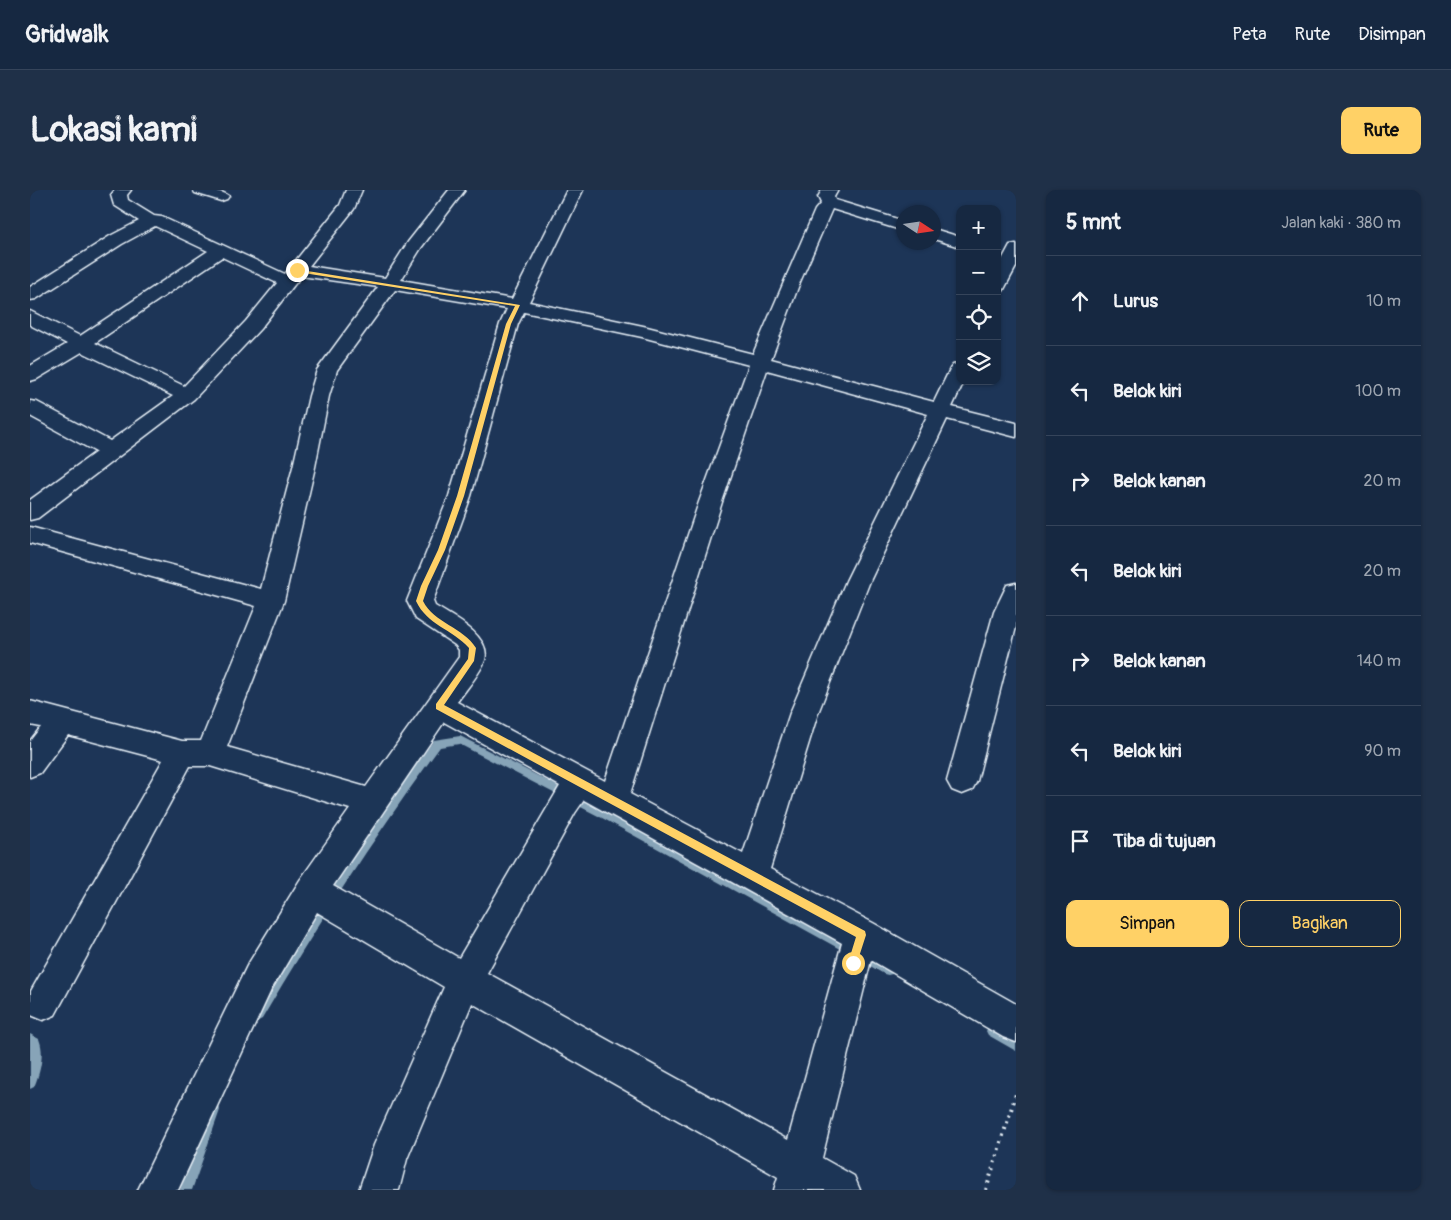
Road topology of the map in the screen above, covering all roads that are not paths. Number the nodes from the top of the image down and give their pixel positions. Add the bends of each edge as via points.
1 (123, 190) edge
2 (201, 190) edge
3 (354, 190) edge
4 (457, 190) edge
5 (575, 190) edge
6 (221, 196) dead end
7 (830, 197) edge
8 (151, 220) junction
9 (896, 223) edge
10 (941, 236) edge
11 (956, 241) edge
12 (220, 251) junction
13 (1010, 255) edge
14 (292, 276) junction
15 (1001, 277) edge
16 (390, 284) junction
17 (30, 295) edge
18 (518, 305) junction
19 (30, 317) edge
20 (80, 344) junction
21 (761, 362) junction
22 (30, 375) edge
23 (956, 378) edge
24 (187, 395) junction
25 (30, 406) edge
26 (940, 412) junction
27 (1016, 430) edge
28 (113, 452) junction
29 (30, 512) edge
30 (30, 535) edge
31 (1016, 592) edge
32 (271, 601) junction
33 (439, 706) junction
34 (30, 713) edge
35 (61, 722) junction
36 (196, 754) junction
37 (30, 764) edge
38 (962, 781) dead end
39 (573, 792) junction
40 (613, 800) junction
41 (373, 803) junction
42 (752, 875) junction
43 (323, 898) junction
44 (857, 948) junction
45 (465, 980) junction
46 (43, 1003) dead end
47 (1016, 1024) edge
48 (797, 1179) edge
49 (158, 1190) edge
50 (378, 1190) edge
51 (840, 1190) edge

1 - 8 street via 119,195 120,202
2 - 6 street
3 - 14 street via 348,206
4 - 16 street via 414,246
5 - 18 street
7 - 9 street
7 - 21 street via 797,266
8 - 12 street via 160,220
8 - 17 street
10 - 11 street
12 - 14 street
12 - 20 street
13 - 15 street
14 - 16 street
14 - 24 street via 220,362
16 - 18 street
16 - 32 street via 327,370
18 - 21 street
18 - 33 street via 503,342 460,496 420,601 425,612 464,638 472,648 472,659
19 - 20 street
20 - 22 street
20 - 24 street
21 - 26 street
21 - 40 street via 689,564
23 - 26 street
24 - 28 street
25 - 28 street
26 - 27 street
26 - 42 street via 858,581 804,713
28 - 29 street
30 - 32 street
31 - 38 street via 1007,612
32 - 36 street
33 - 39 street
33 - 41 street
34 - 35 street
35 - 36 street
35 - 37 street
36 - 41 street
36 - 46 street
39 - 40 street
39 - 45 street
40 - 42 street
41 - 43 street
42 - 44 street
43 - 45 street
43 - 49 street via 258,978
44 - 47 street
44 - 48 street
45 - 48 street
45 - 50 street via 388,1159
48 - 51 street

